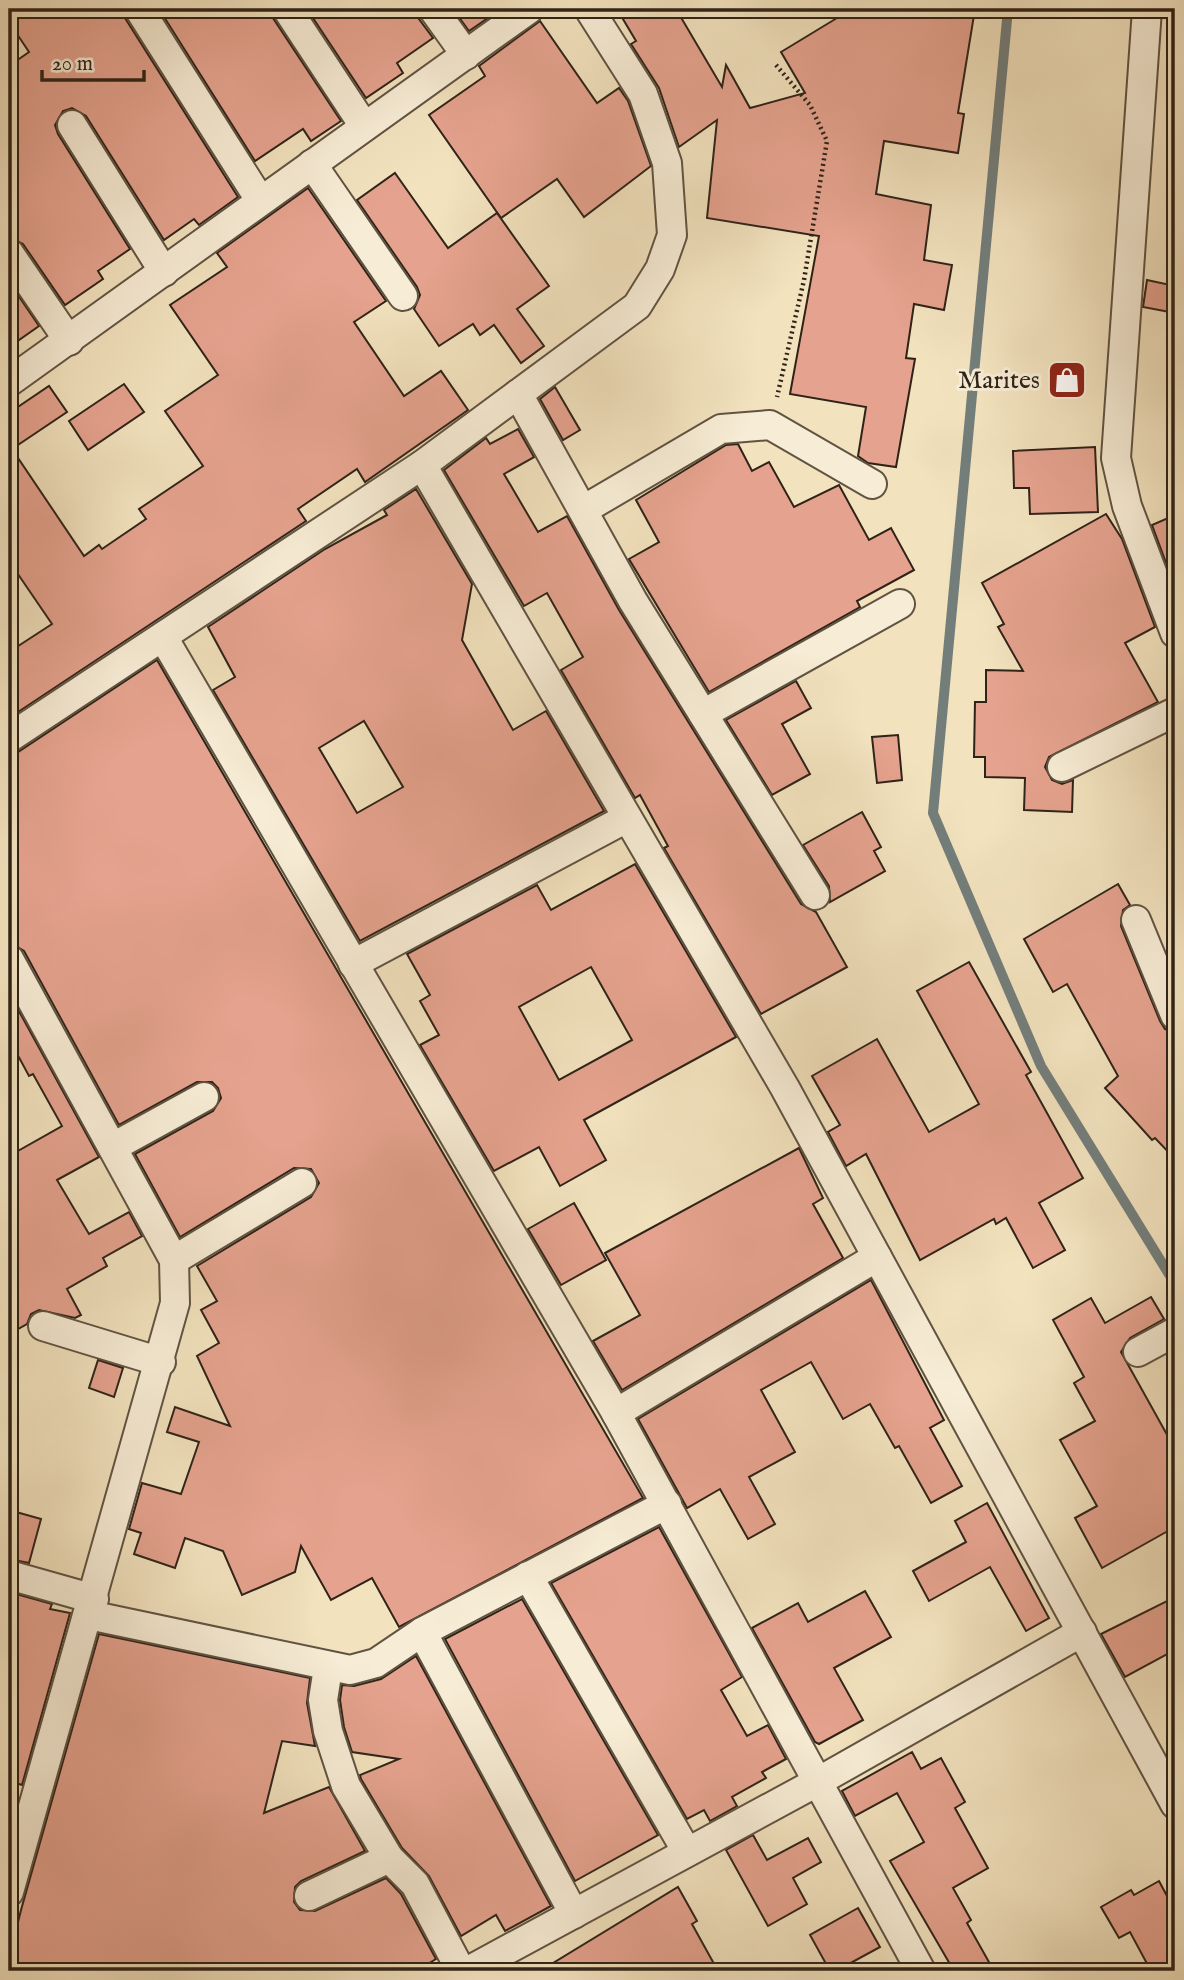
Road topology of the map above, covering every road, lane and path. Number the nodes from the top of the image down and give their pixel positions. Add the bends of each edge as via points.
1 (139, 9) edge
2 (287, 9) edge
3 (433, 9) edge
4 (529, 9) edge
5 (589, 9) edge
6 (1147, 9) edge
7 (466, 55) junction
8 (776, 65) dead end
9 (72, 125) dead end
10 (365, 126) junction
11 (312, 163) junction
12 (260, 200) junction
13 (9, 253) edge
14 (164, 272) junction
15 (402, 296) dead end
16 (69, 341) junction
17 (9, 382) edge
18 (518, 394) junction
19 (770, 425) junction
20 (422, 466) junction
21 (872, 484) dead end
22 (583, 510) junction
23 (900, 604) dead end
24 (1175, 634) edge
25 (163, 637) junction
26 (1175, 712) edge
27 (703, 714) junction
28 (9, 738) edge
29 (1062, 766) dead end
30 (627, 818) junction
31 (815, 895) dead end
32 (1136, 920) dead end
33 (9, 959) edge
34 (353, 964) junction
35 (1175, 1015) edge
36 (204, 1097) dead end
37 (113, 1147) junction
38 (302, 1183) dead end
39 (877, 1257) junction
40 (174, 1260) junction
41 (43, 1325) dead end
42 (1170, 1335) edge
43 (1138, 1352) dead end
44 (161, 1362) junction
45 (616, 1413) junction
46 (667, 1504) junction
47 (9, 1575) edge
48 (528, 1576) junction
49 (92, 1607) junction
50 (422, 1632) junction
51 (1082, 1632) junction
52 (328, 1668) junction
53 (819, 1781) junction
54 (1175, 1804) edge
55 (687, 1852) junction
56 (389, 1858) junction
57 (9, 1892) edge
58 (309, 1896) dead end
59 (574, 1914) junction
60 (469, 1970) edge
61 (921, 1971) edge

1 - 12 street
2 - 10 street
3 - 7 street
4 - 7 street
5 - 18 street via 643,94 667,163 671,235 660,269 637,306
6 - 24 street via 1116,458 1127,506
7 - 10 street
8 - 19 path via 810,105 827,141 804,280
9 - 14 street
10 - 11 street
11 - 12 street
11 - 15 street
12 - 14 street
13 - 16 street
14 - 16 street
16 - 17 street
18 - 20 street
18 - 22 street
19 - 21 street
19 - 22 street via 722,429
20 - 25 street
20 - 30 street
22 - 27 street
23 - 27 street
25 - 28 street
25 - 34 street
26 - 29 street
27 - 31 street
30 - 34 street
30 - 39 street via 785,1088
32 - 35 street
33 - 37 street
34 - 45 street
36 - 37 street
37 - 40 street
38 - 40 street
39 - 45 street
39 - 51 street
40 - 44 street via 175,1303
41 - 44 street
42 - 43 street
44 - 49 street
45 - 46 street
46 - 48 street
46 - 53 street
47 - 49 street
48 - 50 street
48 - 55 street
49 - 52 street
49 - 57 street
50 - 52 street via 376,1664 350,1670
50 - 59 street
51 - 53 street
51 - 54 street
52 - 56 street via 323,1700 328,1731 346,1786
53 - 55 street
53 - 61 street
55 - 59 street
56 - 58 street
56 - 60 street via 415,1884
59 - 60 street

